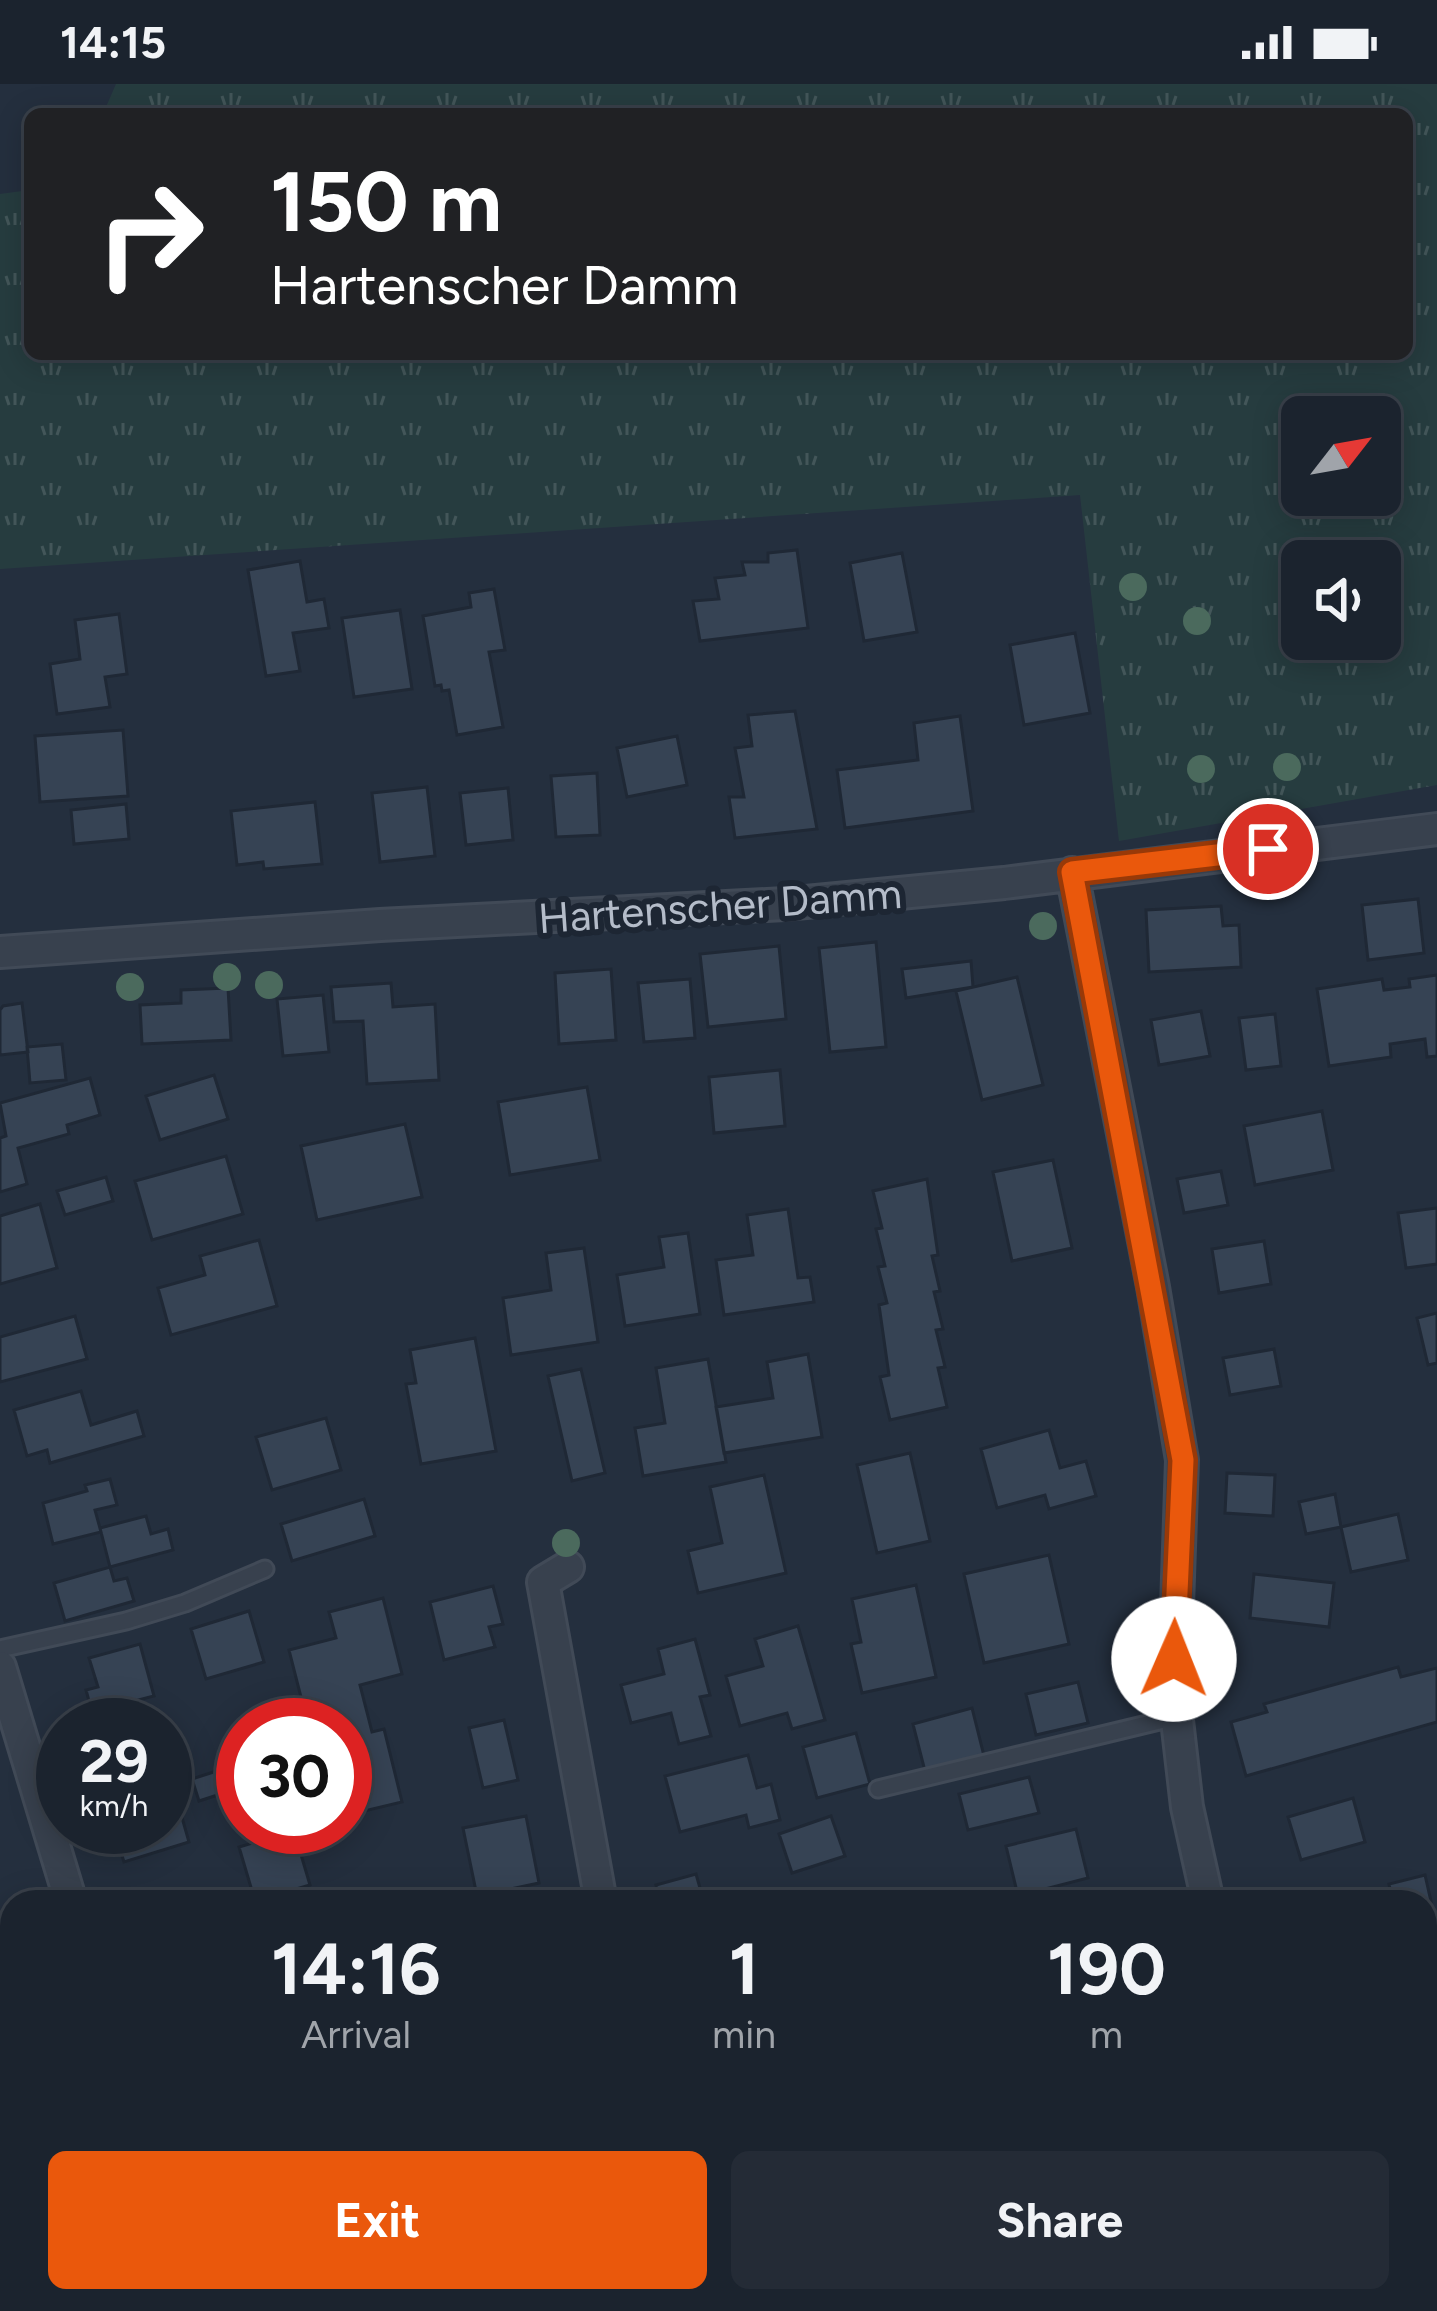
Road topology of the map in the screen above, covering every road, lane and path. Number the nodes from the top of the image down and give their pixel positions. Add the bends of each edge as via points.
1 (1437, 829) edge
2 (1072, 872) junction
3 (0, 952) edge
4 (568, 1567) dead end
5 (265, 1569) dead end
6 (0, 1649) edge
7 (0, 1667) edge
8 (1176, 1717) junction
9 (878, 1789) dead end
10 (67, 1890) edge
11 (599, 1890) edge
12 (1205, 1890) edge

1 - 2 street, Hartenscher Damm
2 - 3 street, Hartenscher Damm via 784,904
2 - 8 street via 1183,1460
4 - 11 street via 543,1582
5 - 6 lane via 146,1615
7 - 10 street
8 - 9 lane
8 - 12 street

